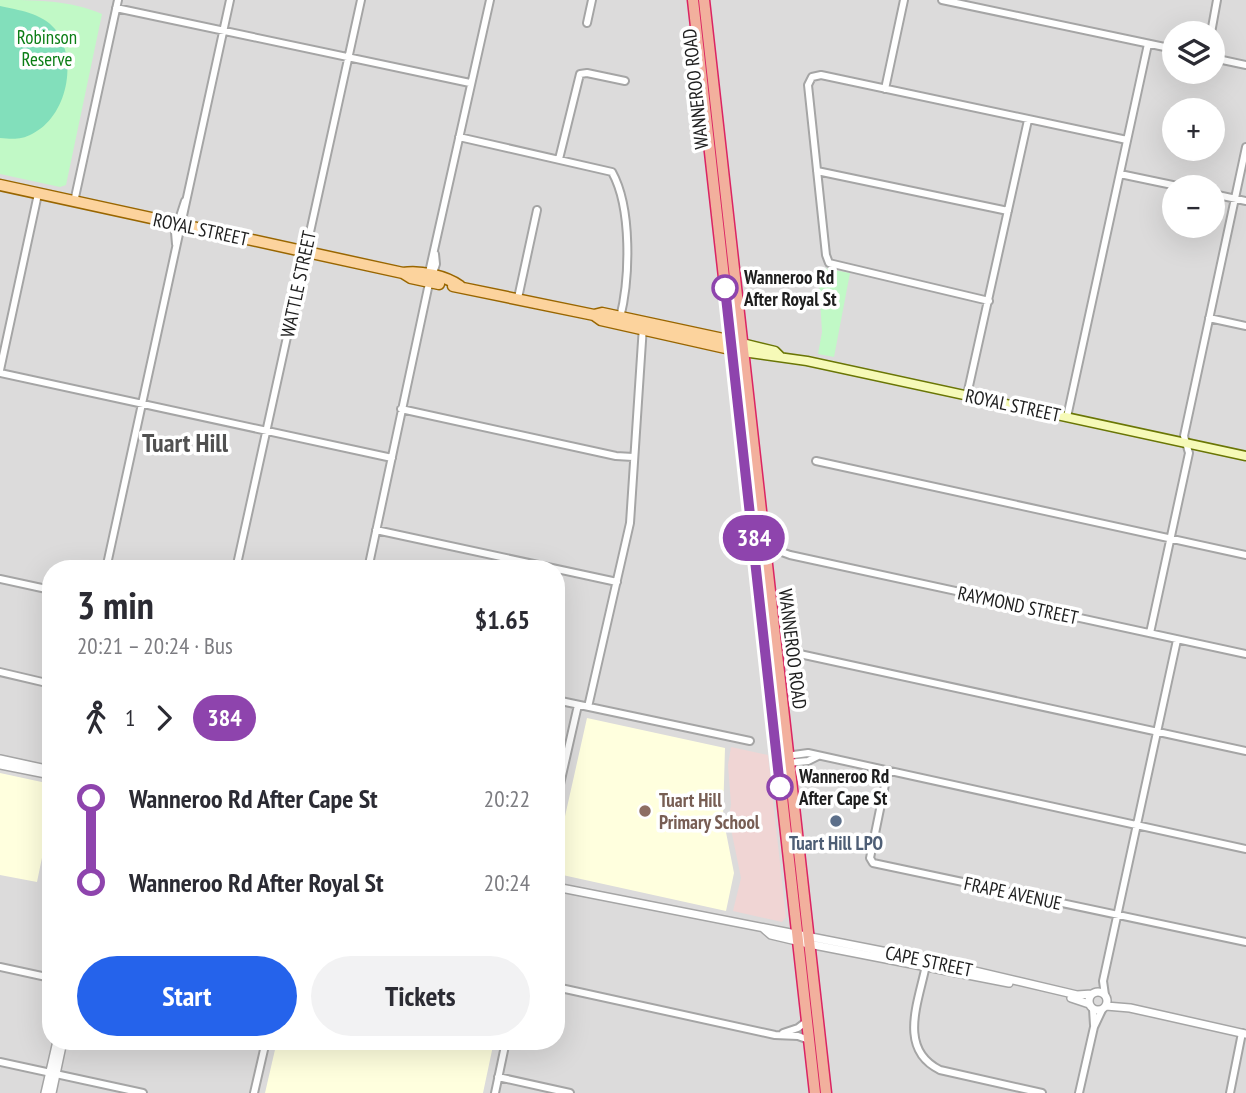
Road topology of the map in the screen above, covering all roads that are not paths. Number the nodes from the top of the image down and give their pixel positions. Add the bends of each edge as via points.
1 (118, 0) edge
2 (230, 0) edge
3 (360, 0) edge
4 (490, 0) edge
5 (593, 0) edge
6 (693, 0) edge
7 (704, 0) edge
8 (904, 0) edge
9 (942, 0) edge
10 (1217, 0) edge
11 (116, 8) junction
12 (1213, 21) edge
13 (587, 23) dead end
14 (223, 31) junction
15 (1148, 44) junction
16 (1162, 47) edge
17 (348, 57) junction
18 (1225, 61) edge
19 (1246, 65) edge
20 (625, 81) dead end
21 (470, 83) junction
22 (885, 89) junction
23 (1028, 120) junction
24 (459, 137) junction
25 (1127, 140) junction
26 (1246, 147) edge
27 (559, 159) junction
28 (817, 171) junction
29 (1120, 174) junction
30 (1162, 183) edge
31 (0, 185) edge
32 (38, 194) junction
33 (1225, 197) edge
34 (1235, 199) junction
35 (1246, 201) edge
36 (74, 202) junction
37 (537, 210) dead end
38 (1008, 211) junction
39 (180, 225) junction
40 (305, 251) junction
41 (430, 278) junction
42 (518, 298) junction
43 (989, 301) junction
44 (1209, 318) junction
45 (619, 320) junction
46 (1246, 326) edge
47 (645, 327) junction
48 (731, 345) junction
49 (743, 348) junction
50 (0, 372) edge
51 (967, 396) junction
52 (141, 404) junction
53 (401, 409) junction
54 (1067, 417) junction
55 (266, 431) junction
56 (1186, 443) junction
57 (1246, 456) edge
58 (633, 457) junction
59 (392, 458) junction
60 (816, 461) dead end
61 (376, 530) junction
62 (1171, 539) junction
63 (764, 545) junction
64 (790, 555) junction
65 (1246, 555) edge
66 (108, 560) edge
67 (238, 560) edge
68 (370, 560) edge
69 (515, 560) edge
70 (766, 568) junction
71 (565, 571) edge
72 (0, 579) edge
73 (617, 582) junction
74 (42, 588) edge
75 (1150, 633) junction
76 (1177, 640) junction
77 (795, 653) dead end
78 (1246, 654) edge
79 (0, 672) edge
80 (42, 682) edge
81 (565, 702) edge
82 (578, 705) junction
83 (587, 707) junction
84 (1157, 732) junction
85 (750, 741) dead end
86 (1246, 751) edge
87 (0, 759) edge
88 (789, 759) junction
89 (565, 760) edge
90 (777, 760) junction
91 (0, 765) edge
92 (42, 768) edge
93 (888, 770) junction
94 (42, 773) edge
95 (791, 778) junction
96 (1138, 826) junction
97 (786, 837) junction
98 (798, 842) junction
99 (1246, 849) edge
100 (790, 874) junction
101 (565, 887) edge
102 (1118, 916) junction
103 (795, 917) junction
104 (764, 929) junction
105 (774, 929) junction
106 (797, 937) junction
107 (808, 940) junction
108 (1246, 942) edge
109 (830, 948) junction
110 (811, 963) junction
111 (927, 963) junction
112 (0, 967) edge
113 (42, 976) edge
114 (1103, 981) junction
115 (565, 989) edge
116 (1094, 994) junction
117 (1100, 1004) junction
118 (807, 1021) junction
119 (1244, 1033) edge
120 (775, 1035) junction
121 (809, 1040) junction
122 (56, 1050) edge
123 (60, 1050) edge
124 (263, 1050) edge
125 (504, 1050) edge
126 (0, 1062) edge
127 (53, 1073) junction
128 (498, 1077) junction
129 (46, 1093) edge
130 (52, 1093) edge
131 (143, 1093) edge
132 (254, 1093) edge
133 (495, 1093) edge
134 (570, 1093) edge
135 (815, 1093) edge
136 (826, 1093) edge
137 (1042, 1093) edge
138 (1079, 1093) edge
139 (1230, 1093) edge

1 - 11 street
2 - 14 street
3 - 17 street, WATTLE STREET
4 - 21 street
5 - 13 street
6 - 48 highway, WANNEROO ROAD
7 - 49 highway, WANNEROO ROAD
8 - 22 street
9 - 15 street
10 - 12 street
11 - 14 street
11 - 36 street
14 - 17 street
14 - 39 street
15 - 16 street
15 - 25 street
17 - 21 street
17 - 40 street, WATTLE STREET
18 - 19 street
20 - 27 street via 580,74
21 - 24 street
22 - 23 street
22 - 28 street via 812,77 808,85
23 - 25 street
23 - 38 street
24 - 27 street
24 - 41 street
25 - 29 street
26 - 34 street
27 - 45 street via 612,172 620,186 629,270
28 - 38 street
28 - 43 street via 830,263
29 - 30 street
29 - 54 street
31 - 32 main road, ROYAL STREET
32 - 36 main road, ROYAL STREET
32 - 50 street
33 - 34 street
34 - 35 street
34 - 44 street
36 - 39 main road, ROYAL STREET
37 - 42 street
38 - 43 street
39 - 40 main road, ROYAL STREET
39 - 52 street
40 - 41 main road, ROYAL STREET
40 - 55 street, WATTLE STREET
41 - 42 main road, ROYAL STREET
41 - 53 street
42 - 45 main road, ROYAL STREET via 594,314 601,320
43 - 51 street
44 - 46 street
44 - 56 street
45 - 47 main road, ROYAL STREET
47 - 48 main road, ROYAL STREET
47 - 58 street
48 - 49 main road, ROYAL STREET
48 - 90 highway, WANNEROO ROAD
49 - 51 main road, ROYAL STREET via 775,351 780,356
49 - 63 highway, WANNEROO ROAD
50 - 52 street
51 - 54 main road, ROYAL STREET
52 - 55 street
52 - 66 street
53 - 58 street
53 - 59 street
54 - 56 main road, ROYAL STREET
55 - 59 street
55 - 67 street, WATTLE STREET
56 - 57 main road, ROYAL STREET
56 - 62 street via 1189,453
58 - 73 street via 630,523
59 - 61 street
60 - 62 street
61 - 68 street
61 - 69 street
62 - 65 street
62 - 75 street
63 - 64 street, RAYMOND STREET
63 - 70 highway, WANNEROO ROAD
64 - 70 street via 774,557
64 - 75 street, RAYMOND STREET
70 - 88 highway, WANNEROO ROAD
71 - 73 street
72 - 74 street
73 - 83 street
75 - 76 street, RAYMOND STREET
76 - 78 street, RAYMOND STREET
76 - 84 street
77 - 84 street
79 - 80 street
81 - 82 street
82 - 83 street
82 - 89 street
83 - 85 street
84 - 86 street
84 - 96 street
87 - 92 street
88 - 90 street
88 - 93 street via 808,753
88 - 95 highway, WANNEROO ROAD
90 - 97 highway, WANNEROO ROAD
91 - 94 street
93 - 96 street
93 - 102 street, FRAPE AVENUE via 870,858 873,863
95 - 97 highway via 792,826
95 - 98 highway, WANNEROO ROAD
96 - 99 street
96 - 102 street
97 - 100 highway, WANNEROO ROAD
98 - 100 highway via 793,845
98 - 107 highway, WANNEROO ROAD
100 - 103 highway, WANNEROO ROAD
101 - 104 street, CAPE STREET
102 - 108 street, FRAPE AVENUE
102 - 114 street
103 - 105 street
103 - 106 highway, WANNEROO ROAD
104 - 105 street, CAPE STREET
104 - 106 street, CAPE STREET via 771,935
105 - 106 street, CAPE STREET
106 - 107 street, CAPE STREET
106 - 118 highway, WANNEROO ROAD
107 - 109 street, CAPE STREET
107 - 110 highway, WANNEROO ROAD
107 - 111 street, CAPE STREET
109 - 110 street via 816,954
109 - 111 street, CAPE STREET
110 - 136 highway, WANNEROO ROAD
111 - 116 street, CAPE STREET via 1077,995
111 - 117 street, CAPE STREET
111 - 137 street via 913,1032 926,1061 940,1070
112 - 113 street
114 - 116 street
114 - 117 street
115 - 120 street
116 - 117 street
116 - 117 street, CAPE STREET
117 - 119 street, CAPE STREET
117 - 138 street
118 - 120 street via 793,1031
118 - 121 highway, WANNEROO ROAD
119 - 139 street
120 - 121 street
121 - 135 highway, WANNEROO ROAD
122 - 127 street
123 - 127 street
124 - 132 street
125 - 128 street
126 - 127 street
127 - 129 street
127 - 130 street
127 - 131 street
128 - 133 street
128 - 134 street

